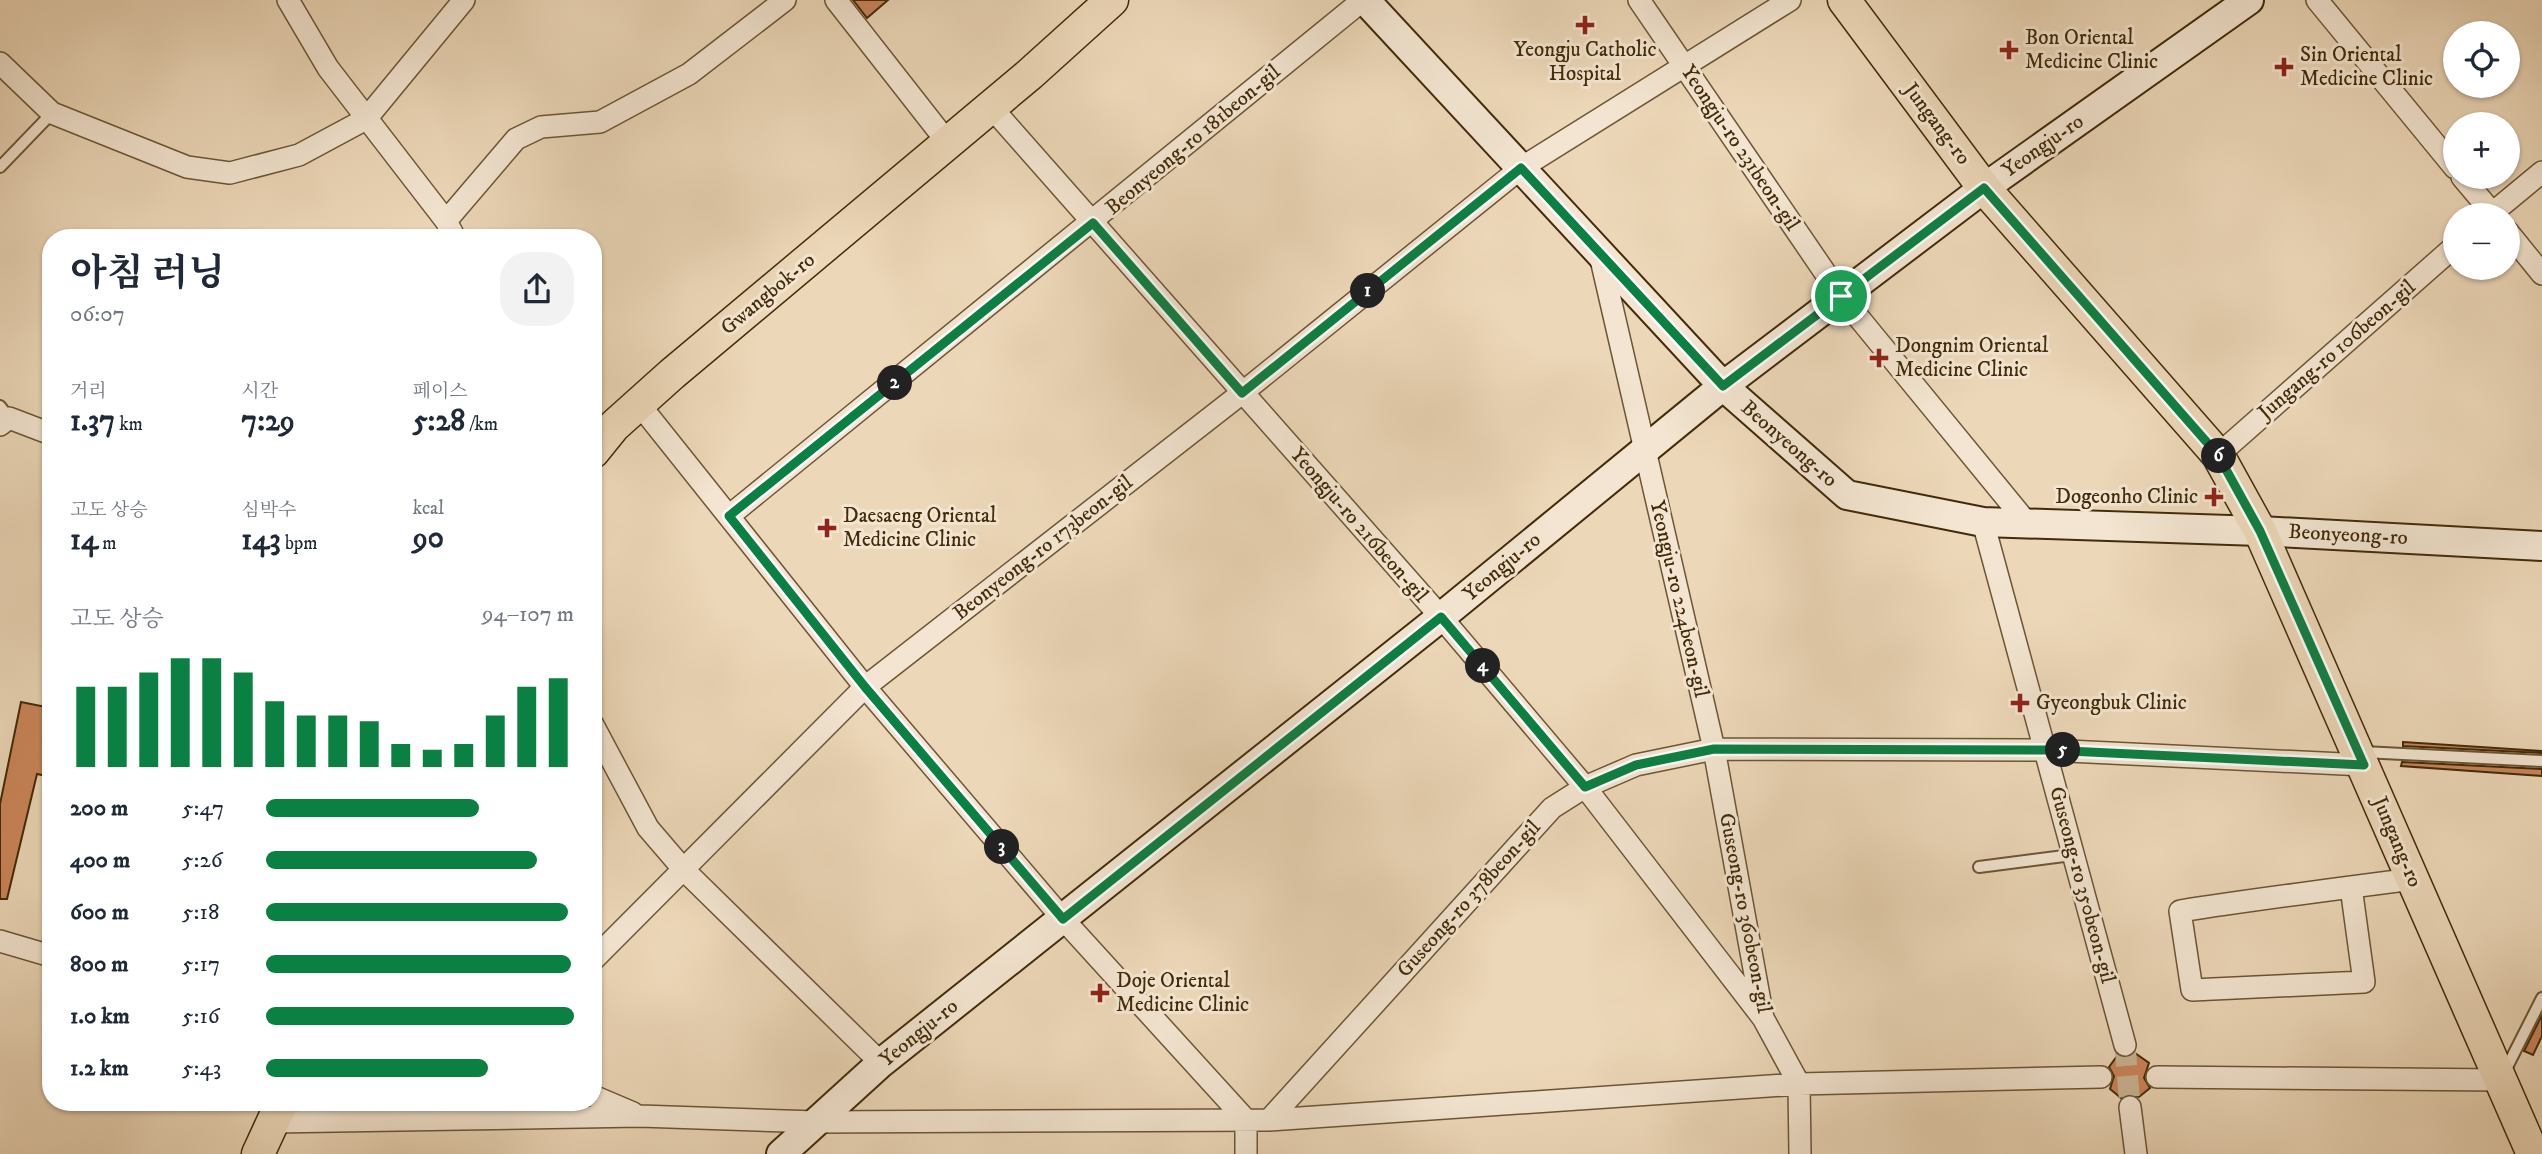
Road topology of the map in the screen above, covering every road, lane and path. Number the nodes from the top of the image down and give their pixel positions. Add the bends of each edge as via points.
1 (288, 0) edge
2 (464, 0) edge
3 (785, 0) edge
4 (836, 0) edge
5 (1112, 0) edge
6 (1364, 0) edge
7 (1639, 0) edge
8 (1790, 0) edge
9 (1844, 0) edge
10 (2249, 0) edge
11 (2317, 0) edge
12 (0, 63) edge
13 (1685, 67) junction
14 (990, 107) junction
15 (52, 113) junction
16 (366, 119) junction
17 (948, 143) junction
18 (2443, 153) edge
19 (0, 167) edge
20 (1521, 168) junction
21 (2542, 172) edge
22 (1984, 188) junction
23 (2472, 189) edge
24 (2483, 203) edge
25 (2505, 203) edge
26 (1093, 223) junction
27 (451, 229) edge
28 (2520, 247) edge
29 (1600, 254) junction
30 (2443, 257) edge
31 (2542, 274) edge
32 (1841, 296) junction
33 (1723, 386) junction
34 (1242, 393) junction
35 (639, 404) junction
36 (3, 416) edge
37 (42, 431) edge
38 (602, 441) edge
39 (1644, 450) junction
40 (2218, 455) junction
41 (729, 516) junction
42 (1983, 522) junction
43 (2027, 523) junction
44 (2260, 531) junction
45 (2542, 546) edge
46 (1441, 617) junction
47 (865, 687) junction
48 (602, 743) edge
49 (1714, 749) junction
50 (2047, 750) junction
51 (2361, 758) junction
52 (2542, 761) edge
53 (1585, 787) junction
54 (2072, 855) junction
55 (1979, 867) dead end
56 (684, 870) junction
57 (2413, 879) junction
58 (2351, 887) junction
59 (1063, 919) junction
60 (0, 927) edge
61 (10, 944) edge
62 (602, 951) edge
63 (42, 953) edge
64 (2542, 998) edge
65 (1763, 1018) junction
66 (2125, 1045) tunnel mouth
67 (881, 1063) junction
68 (2101, 1077) dead end
69 (2157, 1077) dead end
70 (2501, 1080) junction
71 (1798, 1084) junction
72 (602, 1100) edge
73 (2130, 1107) tunnel mouth
74 (278, 1112) edge
75 (640, 1116) junction
76 (1246, 1120) junction
77 (1269, 1120) junction
78 (816, 1122) junction
79 (258, 1154) edge
80 (781, 1154) edge
81 (1246, 1154) edge
82 (1800, 1154) edge
83 (2136, 1154) edge
84 (2533, 1154) edge

1 - 16 street via 328,68
2 - 16 street
3 - 27 street via 688,74 600,122 541,127 516,139
4 - 17 street
5 - 14 main road, Gwangbok-ro
6 - 20 street, Beonyeong-ro
6 - 26 street, Beonyeong-ro 181beon-gil
7 - 13 street, Yeongju-ro 231beon-gil
8 - 13 street
9 - 22 main road, Jungang-ro
10 - 22 street, Yeongju-ro
11 - 18 street
12 - 15 street
13 - 20 street
13 - 32 street, Yeongju-ro 231beon-gil
14 - 17 main road, Gwangbok-ro
14 - 26 street, Yeongju-ro 216beon-gil
15 - 16 street via 187,167 230,173 299,155
15 - 19 lane
16 - 27 street
17 - 35 main road, Gwangbok-ro
20 - 29 street, Beonyeong-ro
20 - 34 street, Beonyeong-ro 173beon-gil
21 - 25 street
22 - 32 street, Yeongju-ro
22 - 40 main road, Jungang-ro
23 - 24 street
26 - 34 street, Yeongju-ro 216beon-gil
26 - 41 street, Beonyeong-ro 181beon-gil
28 - 31 street
29 - 33 street, Beonyeong-ro
29 - 39 street
30 - 40 street, Jungang-ro 106beon-gil
32 - 33 street, Yeongju-ro
32 - 43 street
33 - 39 street, Yeongju-ro
33 - 42 street, Beonyeong-ro via 1847,495
34 - 46 street, Yeongju-ro 216beon-gil
34 - 47 street, Beonyeong-ro 173beon-gil
35 - 38 main road, Gwangbok-ro
35 - 41 street
36 - 37 street
39 - 46 street, Yeongju-ro
39 - 49 street, Yeongju-ro 224beon-gil
40 - 44 main road, Jungang-ro
41 - 47 street
42 - 43 street, Beonyeong-ro
42 - 50 street, Guseong-ro 350beon-gil
43 - 44 street, Beonyeong-ro
44 - 45 street, Beonyeong-ro
44 - 51 main road, Jungang-ro
46 - 53 street, Yeongju-ro 216beon-gil
46 - 59 street, Yeongju-ro
47 - 56 street, Beonyeong-ro 173beon-gil
47 - 59 street
48 - 56 street via 648,828
49 - 50 street, Guseong-ro 378beon-gil
49 - 53 street, Guseong-ro 378beon-gil via 1636,765
49 - 65 street, Guseong-ro 360beon-gil
50 - 51 street, Guseong-ro 378beon-gil
50 - 54 street, Guseong-ro 350beon-gil
51 - 52 lane
51 - 57 main road, Jungang-ro
53 - 65 street, Yeongju-ro 216beon-gil
53 - 77 street, Guseong-ro 378beon-gil via 1552,808
54 - 55 lane
54 - 66 street, Guseong-ro 350beon-gil
56 - 62 street, Beonyeong-ro 173beon-gil
56 - 67 street
57 - 58 street
57 - 70 main road, Jungang-ro
58 - 58 street via 2180,911 2192,990 2364,982
59 - 67 street, Yeongju-ro
59 - 76 street
60 - 61 street
61 - 63 street
64 - 70 lane
65 - 71 street, Guseong-ro 360beon-gil
67 - 78 street, Yeongju-ro
68 - 71 street
69 - 70 street
70 - 84 main road, Jungang-ro
71 - 77 street
71 - 82 street, Guseong-ro 360beon-gil
72 - 75 street
73 - 83 street
74 - 75 street
74 - 79 main road
75 - 78 street
76 - 77 street
76 - 78 street
76 - 81 street
78 - 80 street, Yeongju-ro

